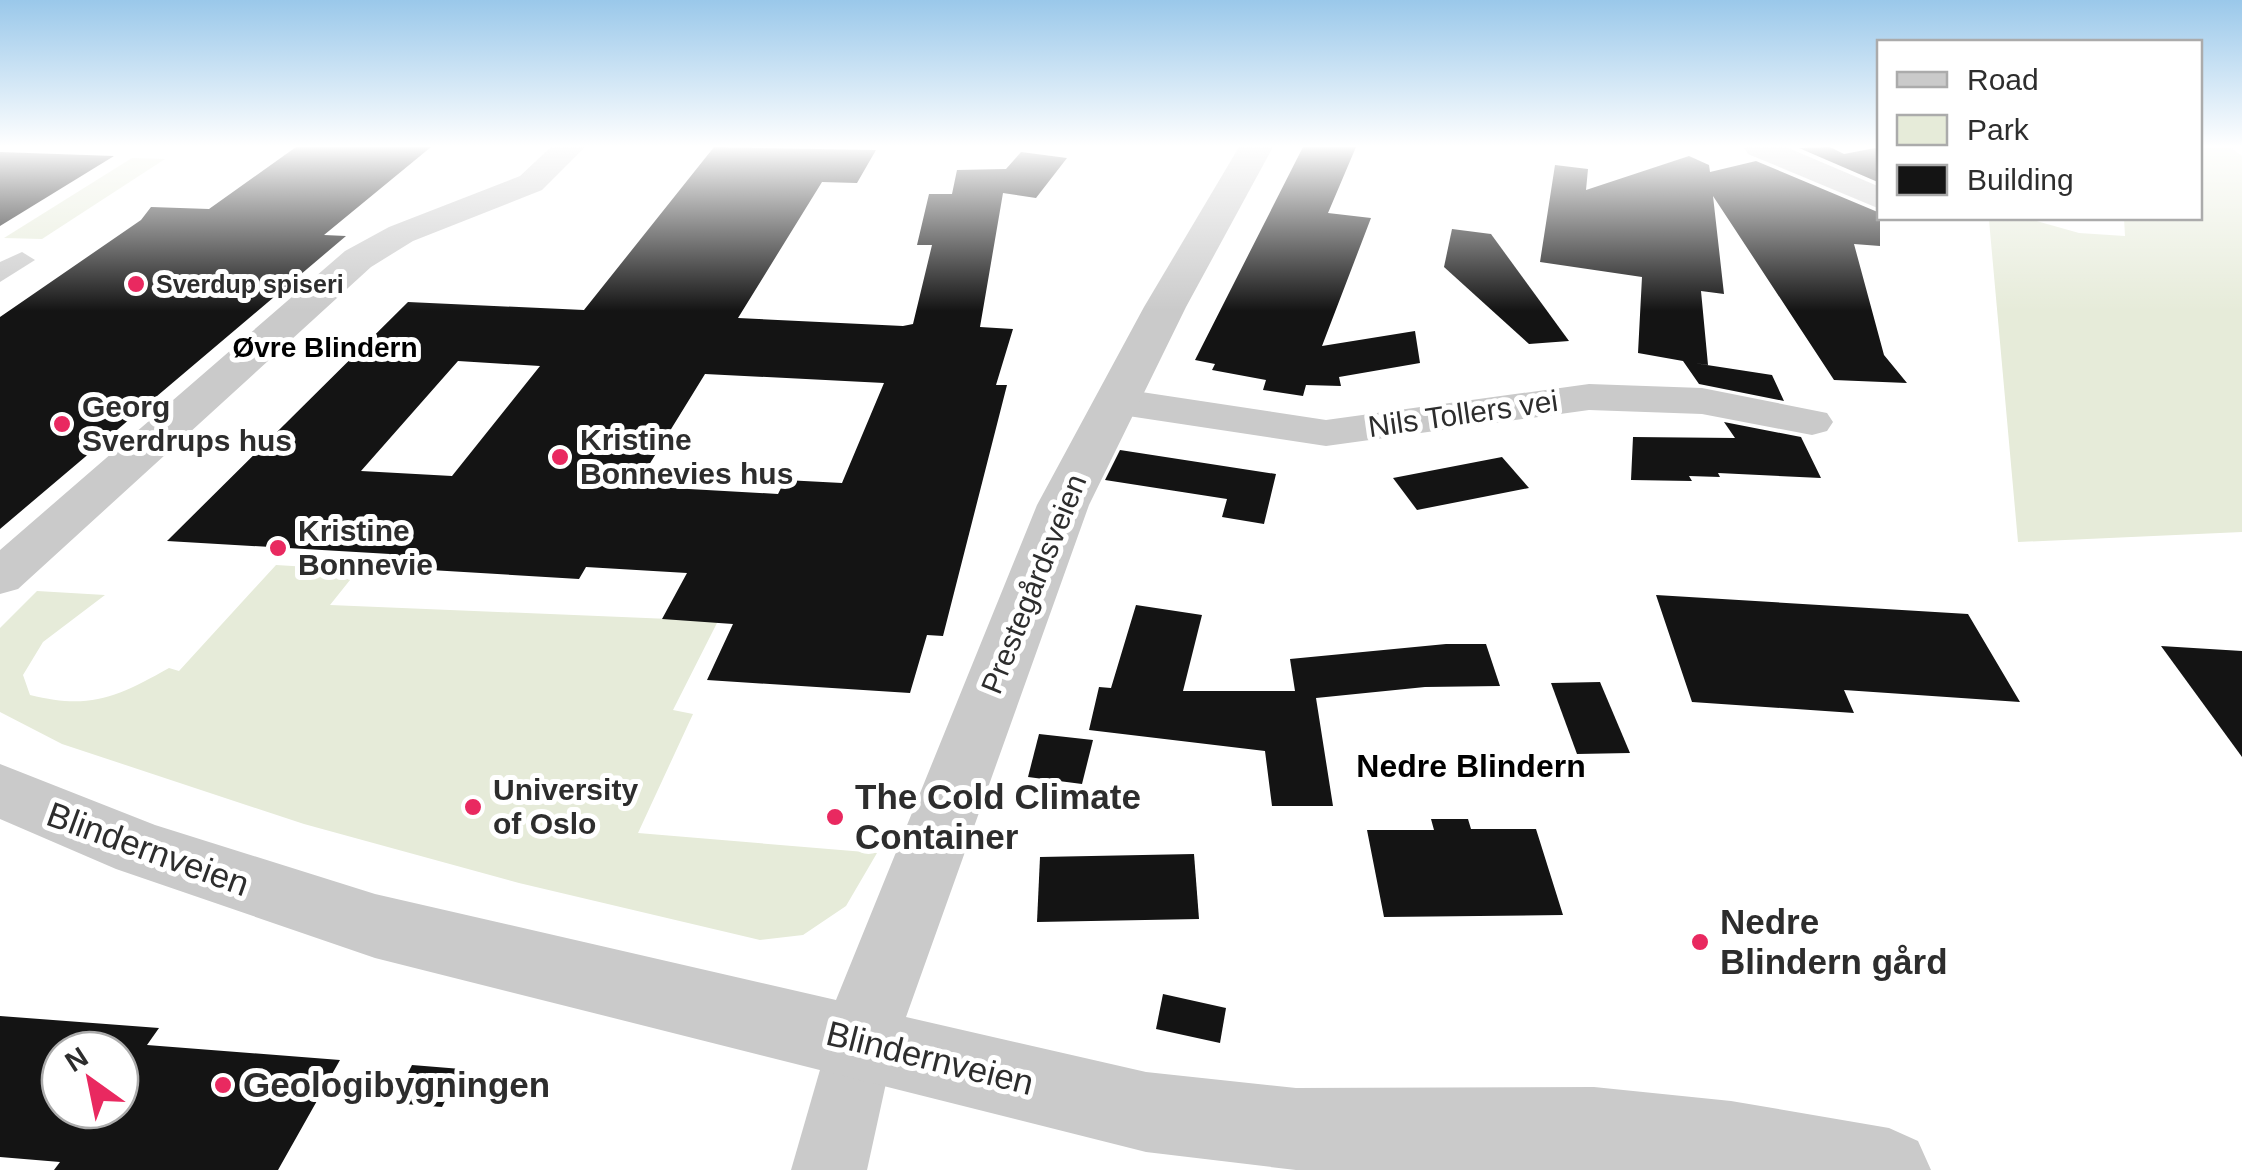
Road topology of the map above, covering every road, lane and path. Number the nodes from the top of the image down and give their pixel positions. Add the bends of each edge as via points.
1 (482, 202) edge
2 (1226, 202) edge
3 (1115, 401) junction
4 (1812, 422) dead end
5 (0, 576) edge
6 (0, 790) edge
7 (860, 1042) junction
8 (829, 1170) edge
9 (1889, 1170) edge

1 - 5 street via 358,259
2 - 3 street, Prestegårdsveien
3 - 4 street, Nils Tollers vei via 1326,433 1589,397 1702,402
3 - 7 street, Prestegårdsveien via 1037,569
6 - 7 street, Blindernveien via 140,849 375,926
7 - 8 street
7 - 9 street, Blindernveien via 1146,1112 1296,1129 1594,1128 1731,1142

